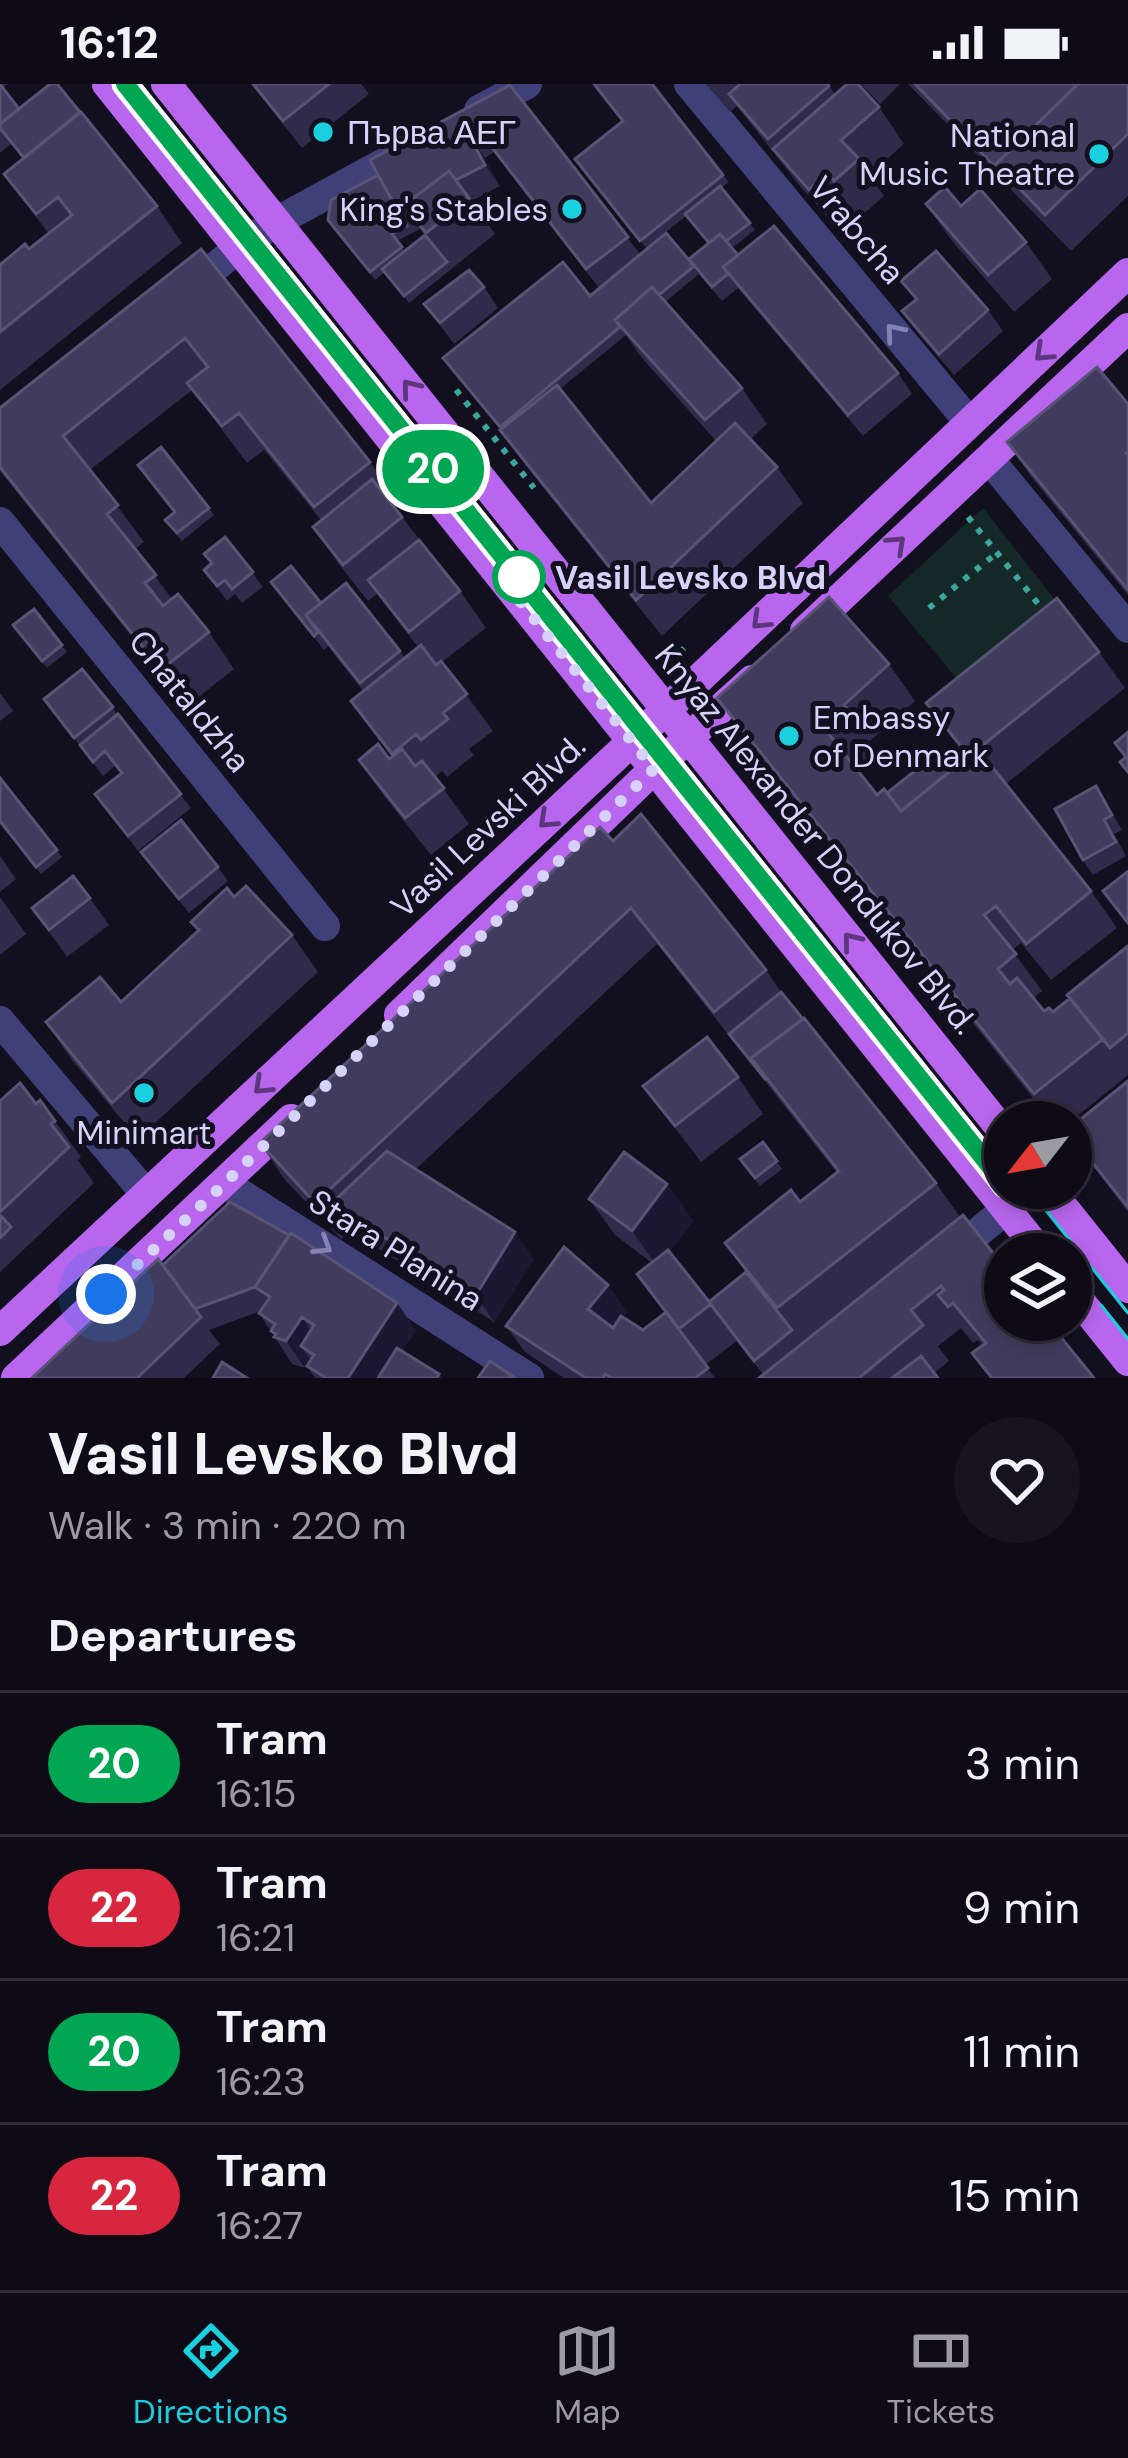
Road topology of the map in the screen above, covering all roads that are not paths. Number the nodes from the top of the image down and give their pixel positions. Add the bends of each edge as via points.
1 (107, 84) edge
2 (166, 84) edge
3 (526, 84) edge
4 (689, 84) edge
5 (276, 221) junction
6 (238, 248) junction
7 (1128, 273) edge
8 (166, 307) edge
9 (1128, 328) edge
10 (969, 422) junction
11 (989, 459) junction
12 (0, 522) edge
13 (1128, 628) edge
14 (666, 710) junction
15 (689, 738) junction
16 (632, 740) junction
17 (654, 769) junction
18 (325, 926) dead end
19 (0, 1021) edge
20 (376, 1037) edge
21 (309, 1102) edge
22 (984, 1108) edge
23 (1128, 1111) edge
24 (1092, 1140) edge
25 (984, 1182) edge
26 (224, 1184) junction
27 (146, 1194) junction
28 (1006, 1209) joint
29 (1065, 1209) edge
30 (1025, 1233) edge
31 (920, 1280) edge
32 (1128, 1288) edge
33 (1092, 1316) edge
34 (0, 1331) edge
35 (1128, 1361) edge
36 (16, 1378) edge
37 (529, 1378) edge

1 - 6 main road
2 - 5 main road, Knyaz Alexander Dondukov Blvd.
3 - 5 street
10 -> 4 street, Vrabcha
5 - 6 street
14 -> 5 main road, Knyaz Alexander Dondukov Blvd.
6 - 8 street
6 - 16 main road
7 -> 10 main road, Vasil Levski Blvd.
9 - 11 main road
10 -> 14 main road, Vasil Levski Blvd.
11 - 13 street
15 -> 11 main road
12 - 18 street, Chataldzha
14 - 15 main road, Knyaz Alexander Dondukov Blvd.
14 - 16 main road, Vasil Levski Blvd.
15 - 17 main road
22 -> 15 main road, Knyaz Alexander Dondukov Blvd.
16 - 17 main road
16 -> 27 main road, Vasil Levski Blvd.
17 - 20 main road
17 - 25 main road
19 - 27 street
21 - 26 main road
23 - 24 street
26 - 36 main road
26 -> 37 street, Stara Planina
27 - 34 main road, Vasil Levski Blvd.
28 - 30 main road
28 - 31 street
29 - 32 main road
33 - 35 main road

